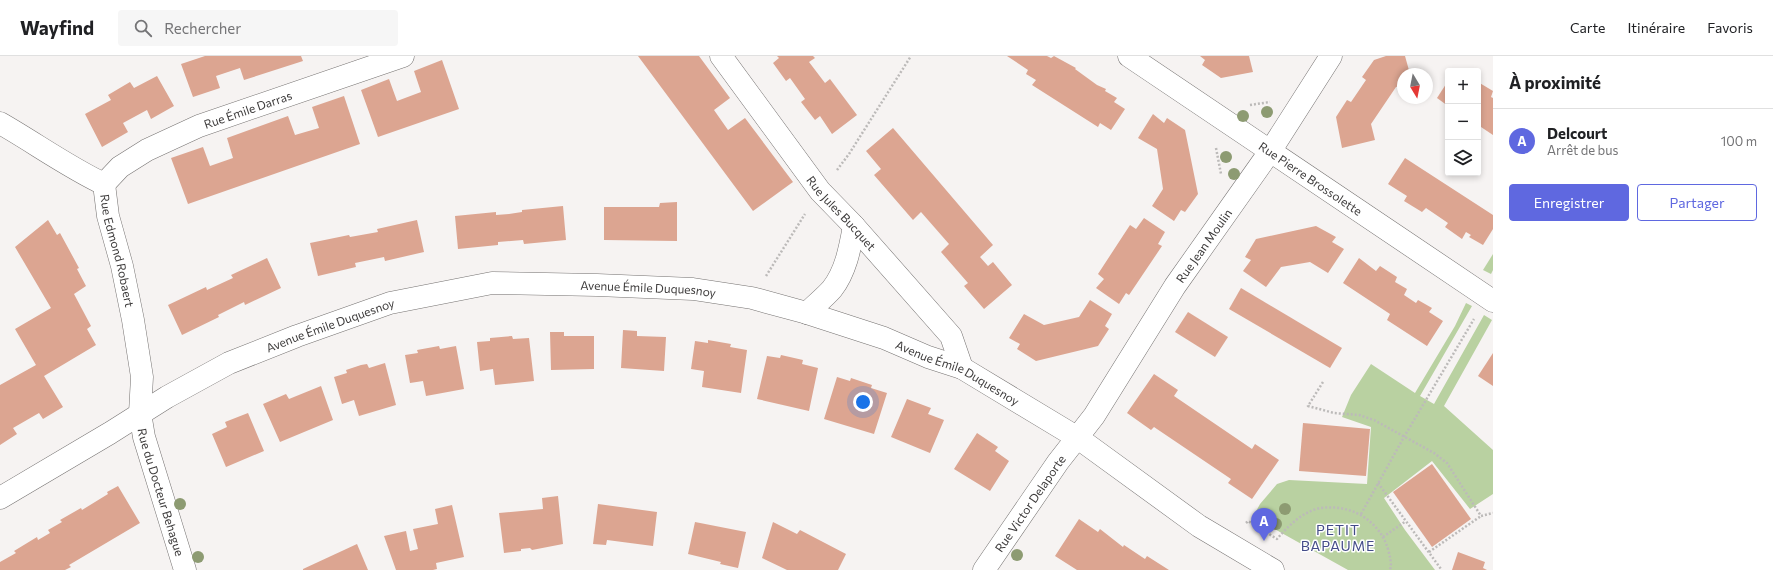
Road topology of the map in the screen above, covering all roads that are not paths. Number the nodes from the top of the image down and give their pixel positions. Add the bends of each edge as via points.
1 (402, 56) edge
2 (721, 56) edge
3 (1129, 56) edge
4 (1331, 56) edge
5 (0, 123) edge
6 (1271, 150) junction
7 (104, 184) junction
8 (854, 226) junction
9 (1489, 298) edge
10 (807, 313) junction
11 (962, 368) junction
12 (140, 413) junction
13 (1078, 438) junction
14 (0, 498) edge
15 (185, 570) edge
16 (984, 570) edge
17 (1273, 570) edge

1 - 7 street, Rue Émile Darras via 199,126 140,154 120,167
2 - 8 street, Rue Jules Bucquet via 820,192
3 - 6 street, Rue Pierre Brossolette
4 - 6 street, Rue Jean Moulin
5 - 7 street, Rue Edmond Robaert via 80,173
6 - 9 street, Rue Pierre Brossolette
6 - 13 street, Rue Jean Moulin via 1175,286
7 - 12 street, Rue Edmond Robaert via 108,216 122,266 142,377
8 - 10 street via 842,271 832,288
8 - 11 street, Rue Jules Bucquet via 951,336
10 - 11 street, Avenue Émile Duquesnoy via 884,338
10 - 12 street, Avenue Émile Duquesnoy via 752,298 693,289 492,283 390,303 297,336 229,363
11 - 13 street, Avenue Émile Duquesnoy
12 - 14 street, Avenue Émile Duquesnoy
12 - 15 street, Rue du Docteur Behague via 144,437
13 - 16 street, Rue Victor Delaporte via 1058,462
13 - 17 street, Avenue Émile Duquesnoy via 1199,526

